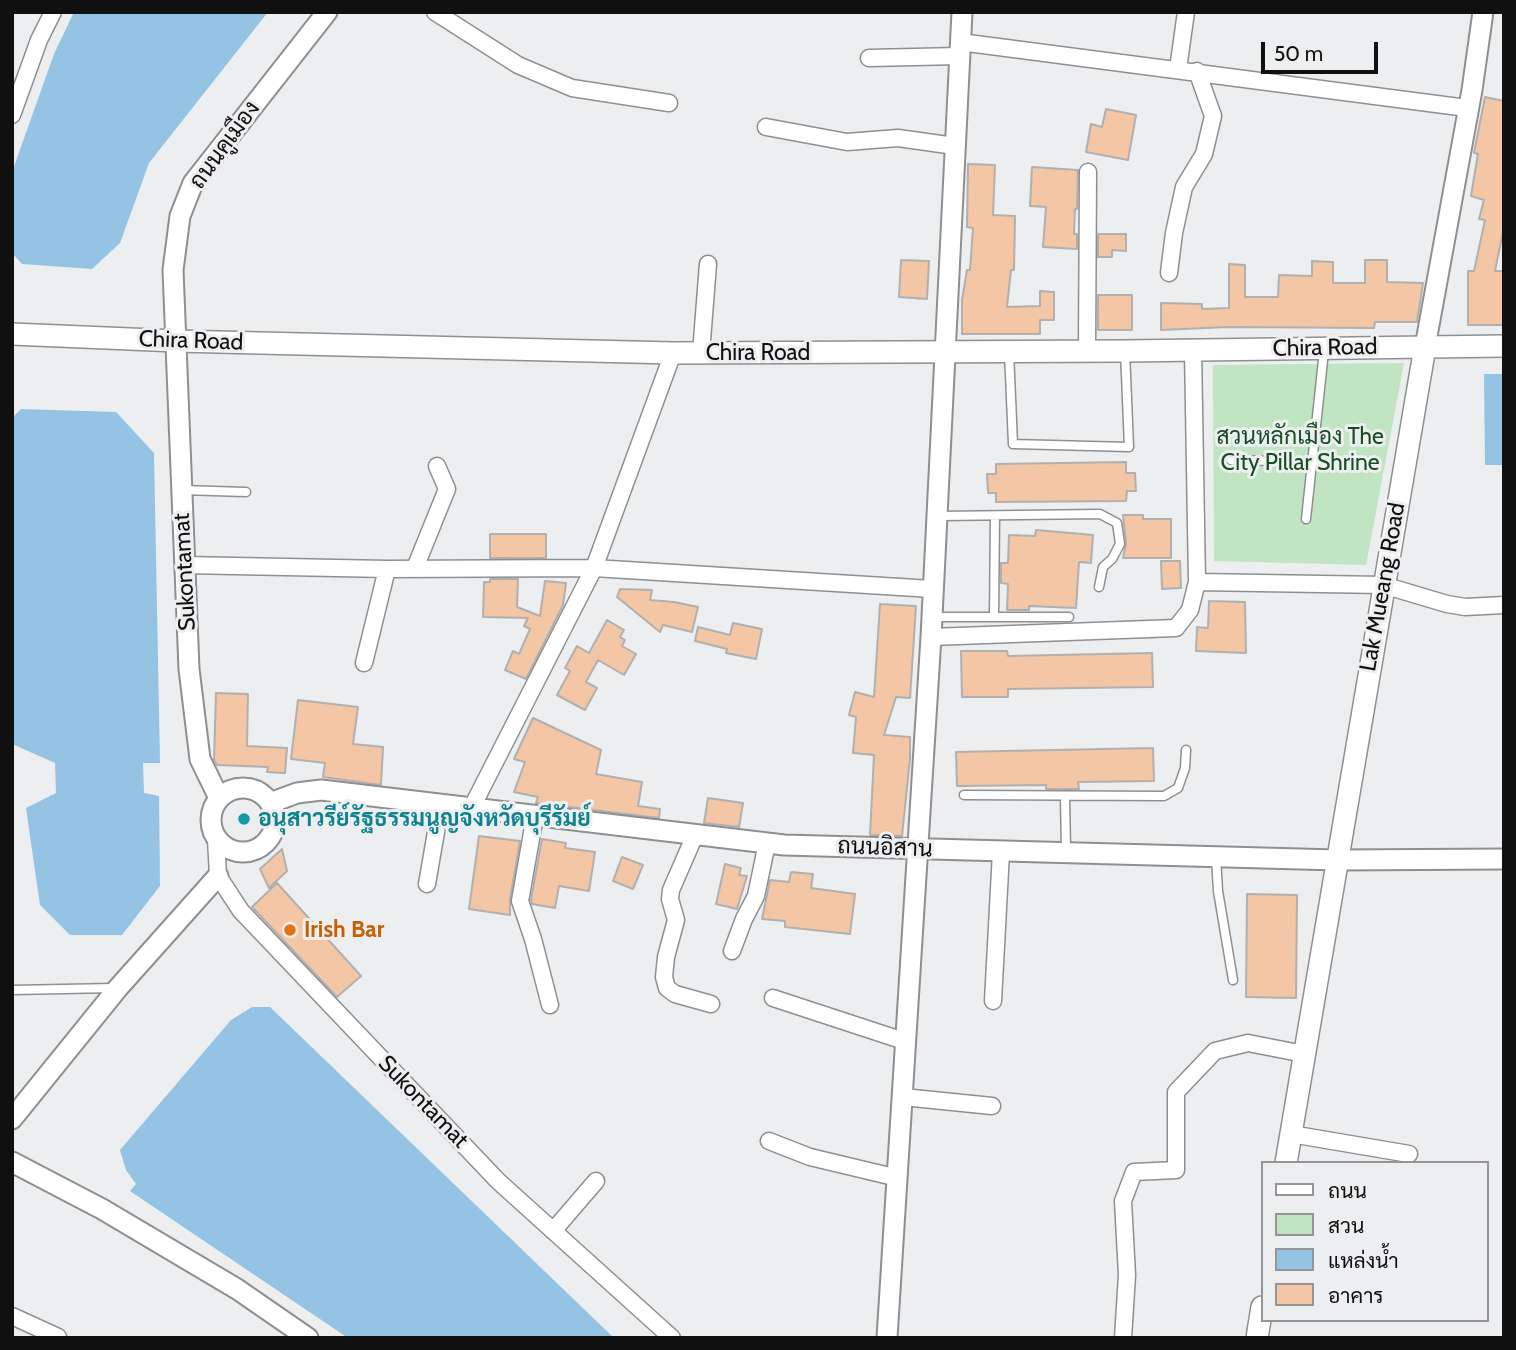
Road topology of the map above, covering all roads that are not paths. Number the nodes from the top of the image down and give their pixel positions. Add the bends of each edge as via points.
1 (52, 12) edge
2 (327, 12) edge
3 (435, 12) edge
4 (962, 12) edge
5 (1186, 12) edge
6 (1483, 12) edge
7 (960, 49) junction
8 (869, 58) dead end
9 (1178, 69) junction
10 (1197, 71) junction
11 (669, 103) dead end
12 (1467, 108) junction
13 (12, 115) edge
14 (766, 127) dead end
15 (955, 146) junction
16 (1088, 172) dead end
17 (708, 264) dead end
18 (1169, 273) dead end
19 (12, 334) edge
20 (177, 341) junction
21 (1504, 345) edge
22 (1425, 347) junction
23 (1324, 348) junction
24 (1193, 350) junction
25 (1087, 351) junction
26 (1125, 351) junction
27 (1009, 352) junction
28 (673, 353) junction
29 (701, 353) junction
30 (944, 353) junction
31 (1231, 460) dead end
32 (1312, 461) junction
33 (1363, 463) dead end
34 (437, 466) dead end
35 (181, 490) junction
36 (246, 492) dead end
37 (937, 516) junction
38 (995, 516) junction
39 (1306, 519) dead end
40 (184, 565) junction
41 (415, 568) junction
42 (594, 568) junction
43 (387, 569) junction
44 (1197, 582) junction
45 (1383, 585) junction
46 (1099, 587) dead end
47 (932, 589) junction
48 (1504, 605) edge
49 (932, 617) junction
50 (994, 617) junction
51 (1069, 617) dead end
52 (931, 637) junction
53 (364, 663) dead end
54 (1186, 750) dead end
55 (964, 795) dead end
56 (1065, 796) junction
57 (219, 798) junction
58 (270, 803) junction
59 (441, 803) junction
60 (472, 807) junction
61 (535, 816) junction
62 (695, 835) junction
63 (216, 838) junction
64 (767, 844) junction
65 (919, 850) junction
66 (1001, 852) junction
67 (1066, 853) junction
68 (1216, 857) junction
69 (1504, 859) edge
70 (1337, 860) junction
71 (218, 876) junction
72 (427, 884) dead end
73 (732, 951) dead end
74 (1233, 980) dead end
75 (118, 988) junction
76 (12, 990) edge
77 (773, 998) dead end
78 (993, 1001) dead end
79 (711, 1004) dead end
80 (550, 1005) dead end
81 (907, 1042) junction
82 (1304, 1054) junction
83 (903, 1097) junction
84 (992, 1106) dead end
85 (12, 1119) edge
86 (1291, 1133) junction
87 (769, 1141) dead end
88 (1409, 1154) dead end
89 (1286, 1161) edge
90 (12, 1162) edge
91 (898, 1178) junction
92 (596, 1181) dead end
93 (553, 1231) junction
94 (12, 1316) edge
95 (1260, 1319) edge
96 (58, 1338) edge
97 (308, 1338) edge
98 (672, 1338) edge
99 (887, 1338) edge
100 (1123, 1338) edge
101 (1257, 1338) edge

1 - 13 street
2 - 20 street, ถนนคูเมือง via 193,183 180,216 173,270
3 - 11 street via 518,65 572,89
4 - 7 street
5 - 9 street
6 - 12 street, Lak Mueang Road
7 - 8 street
7 - 9 street
7 - 15 street
9 - 10 street
10 - 12 street
10 - 18 street via 1213,116 1204,154 1184,187
12 - 22 street, Lak Mueang Road
14 - 15 street via 846,142 898,138
15 - 30 street
16 - 25 street
17 - 29 street
19 - 20 main road, Chira Road
20 - 28 main road, Chira Road
20 - 35 street, Sukontamat
21 - 22 main road, Chira Road
22 - 23 main road, Chira Road
22 - 45 main road, Lak Mueang Road
23 - 24 main road, Chira Road
23 - 32 lane
24 - 26 main road, Chira Road
24 - 44 street
25 - 26 main road, Chira Road
25 - 27 main road, Chira Road
26 - 27 lane via 1129,447 1013,444
27 - 30 main road, Chira Road
28 - 29 main road, Chira Road
28 - 42 street
29 - 30 main road, Chira Road
30 - 37 street
31 - 32 lane
32 - 33 lane
32 - 39 lane
34 - 41 street via 447,489
35 - 36 lane
35 - 40 street, Sukontamat
37 - 38 lane
37 - 47 street
38 - 46 lane via 1100,514 1117,523 1120,544 1102,566
38 - 50 lane
40 - 43 street
40 - 57 street, Sukontamat via 200,760
41 - 42 street
41 - 43 street
42 - 47 street
42 - 60 street
43 - 53 street
44 - 45 street
44 - 52 street via 1190,610 1176,628
45 - 48 street via 1465,607
45 - 70 main road, Lak Mueang Road
47 - 49 street
49 - 50 lane
49 - 52 street
50 - 51 lane
52 - 65 street
54 - 56 lane via 1178,788 1164,796
55 - 56 lane
56 - 67 lane
57 - 58 street via 249,788
57 - 63 street via 211,818
58 - 59 street, ถนนอิสาน via 321,790
58 - 63 street via 275,828 264,845 234,851
59 - 60 street, ถนนอิสาน
59 - 72 street
60 - 61 street, ถนนอิสาน
61 - 62 street, ถนนอิสาน
61 - 80 street via 520,901
62 - 64 street, ถนนอิสาน
62 - 79 street via 671,890 676,920 664,977 675,994
63 - 71 street
64 - 65 street, ถนนอิสาน
64 - 73 street via 756,897
65 - 66 street, ถนนอิสาน
65 - 81 street
66 - 67 street, ถนนอิสาน
66 - 78 street
67 - 68 street, ถนนอิสาน
68 - 70 street, ถนนอิสาน
68 - 74 lane
69 - 70 street, ถนนอิสาน
70 - 82 main road, Lak Mueang Road
71 - 75 street
71 - 93 street, Sukontamat via 241,911 498,1181
75 - 76 lane
75 - 85 street
77 - 81 street
81 - 83 street
82 - 86 main road, Lak Mueang Road
82 - 100 street via 1248,1043 1215,1051 1176,1092 1176,1170 1134,1171 1123,1201 1127,1275
83 - 84 street
83 - 91 street
86 - 88 street
86 - 89 main road, Lak Mueang Road
87 - 91 street via 810,1157
90 - 97 street via 237,1289
91 - 99 street
92 - 93 street
93 - 98 street, Sukontamat
94 - 96 street
95 - 101 main road

